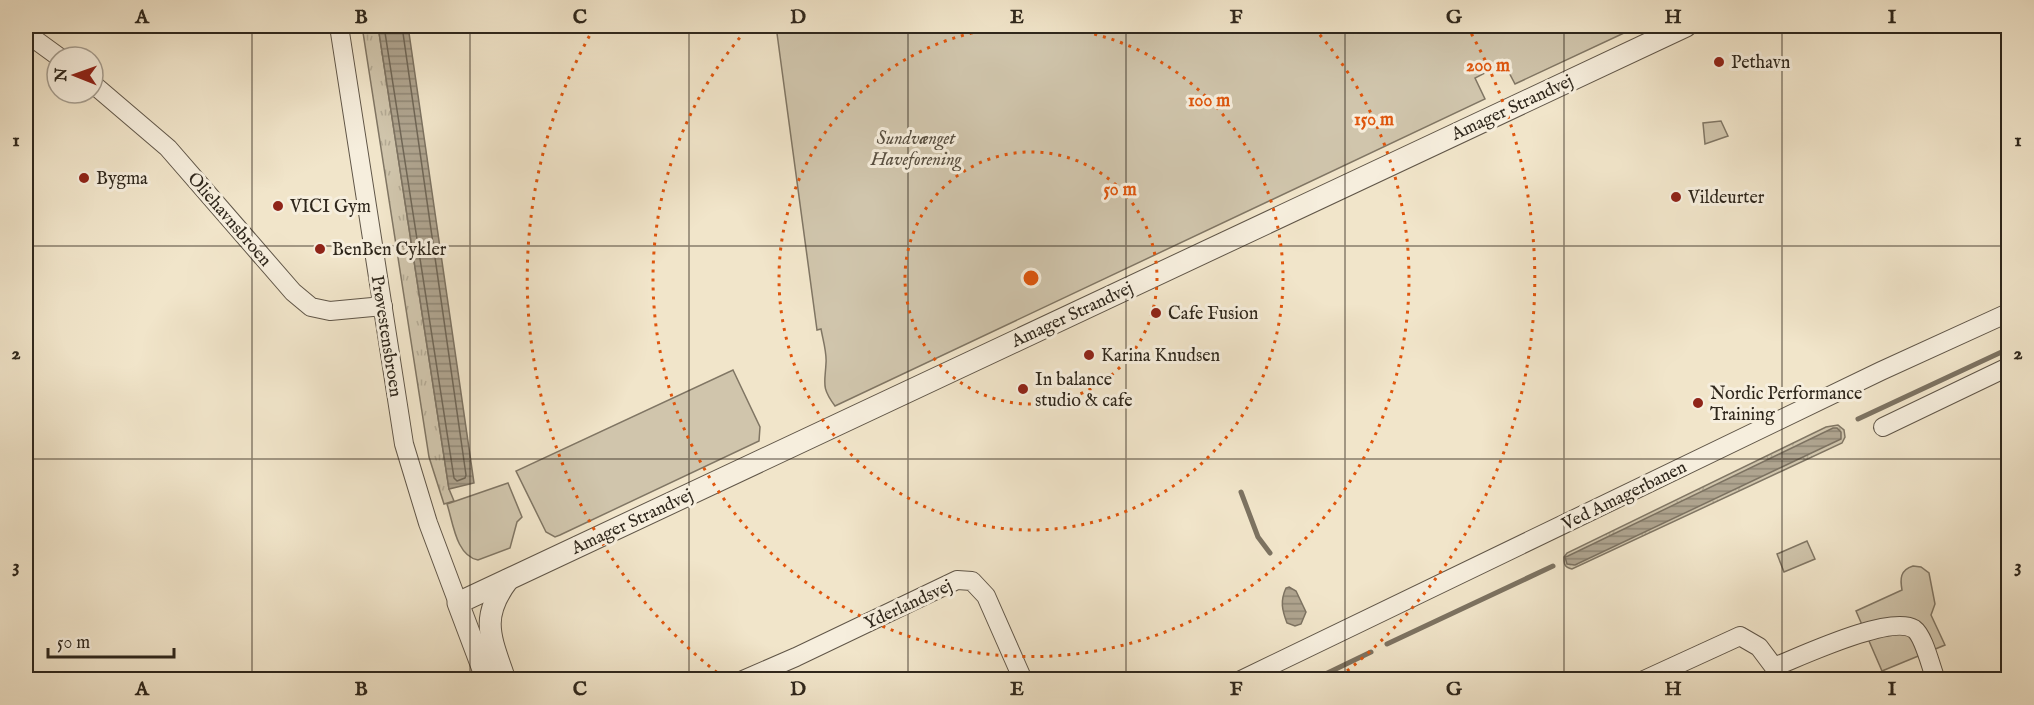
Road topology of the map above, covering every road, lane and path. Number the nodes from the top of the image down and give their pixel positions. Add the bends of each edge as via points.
1 (339, 26) edge
2 (1686, 26) edge
3 (26, 33) edge
4 (45, 47) edge
5 (105, 94) edge
6 (383, 306) junction
7 (2008, 314) edge
8 (2008, 367) edge
9 (1883, 427) dead end
10 (509, 579) junction
11 (458, 603) junction
12 (487, 680) edge
13 (505, 680) edge
14 (743, 680) edge
15 (1023, 680) edge
16 (1241, 680) edge
17 (1644, 680) edge
18 (1935, 680) edge

1 - 6 street, Prøvestensbroen
2 - 10 street, Amager Strandvej
3 - 4 street
5 - 6 street, Oliehavnsbroen via 168,148 293,292 311,307 330,311
6 - 11 street, Prøvestensbroen via 404,444
7 - 16 street, Ved Amagerbanen via 1872,375
8 - 9 street
10 - 11 street, Amager Strandvej
10 - 13 street via 491,607 489,622
11 - 12 street
14 - 15 street, Yderlandsvej via 957,580 972,581 986,596
17 - 18 street via 1740,636 1759,647 1774,667 1868,630 1905,627 1920,636

